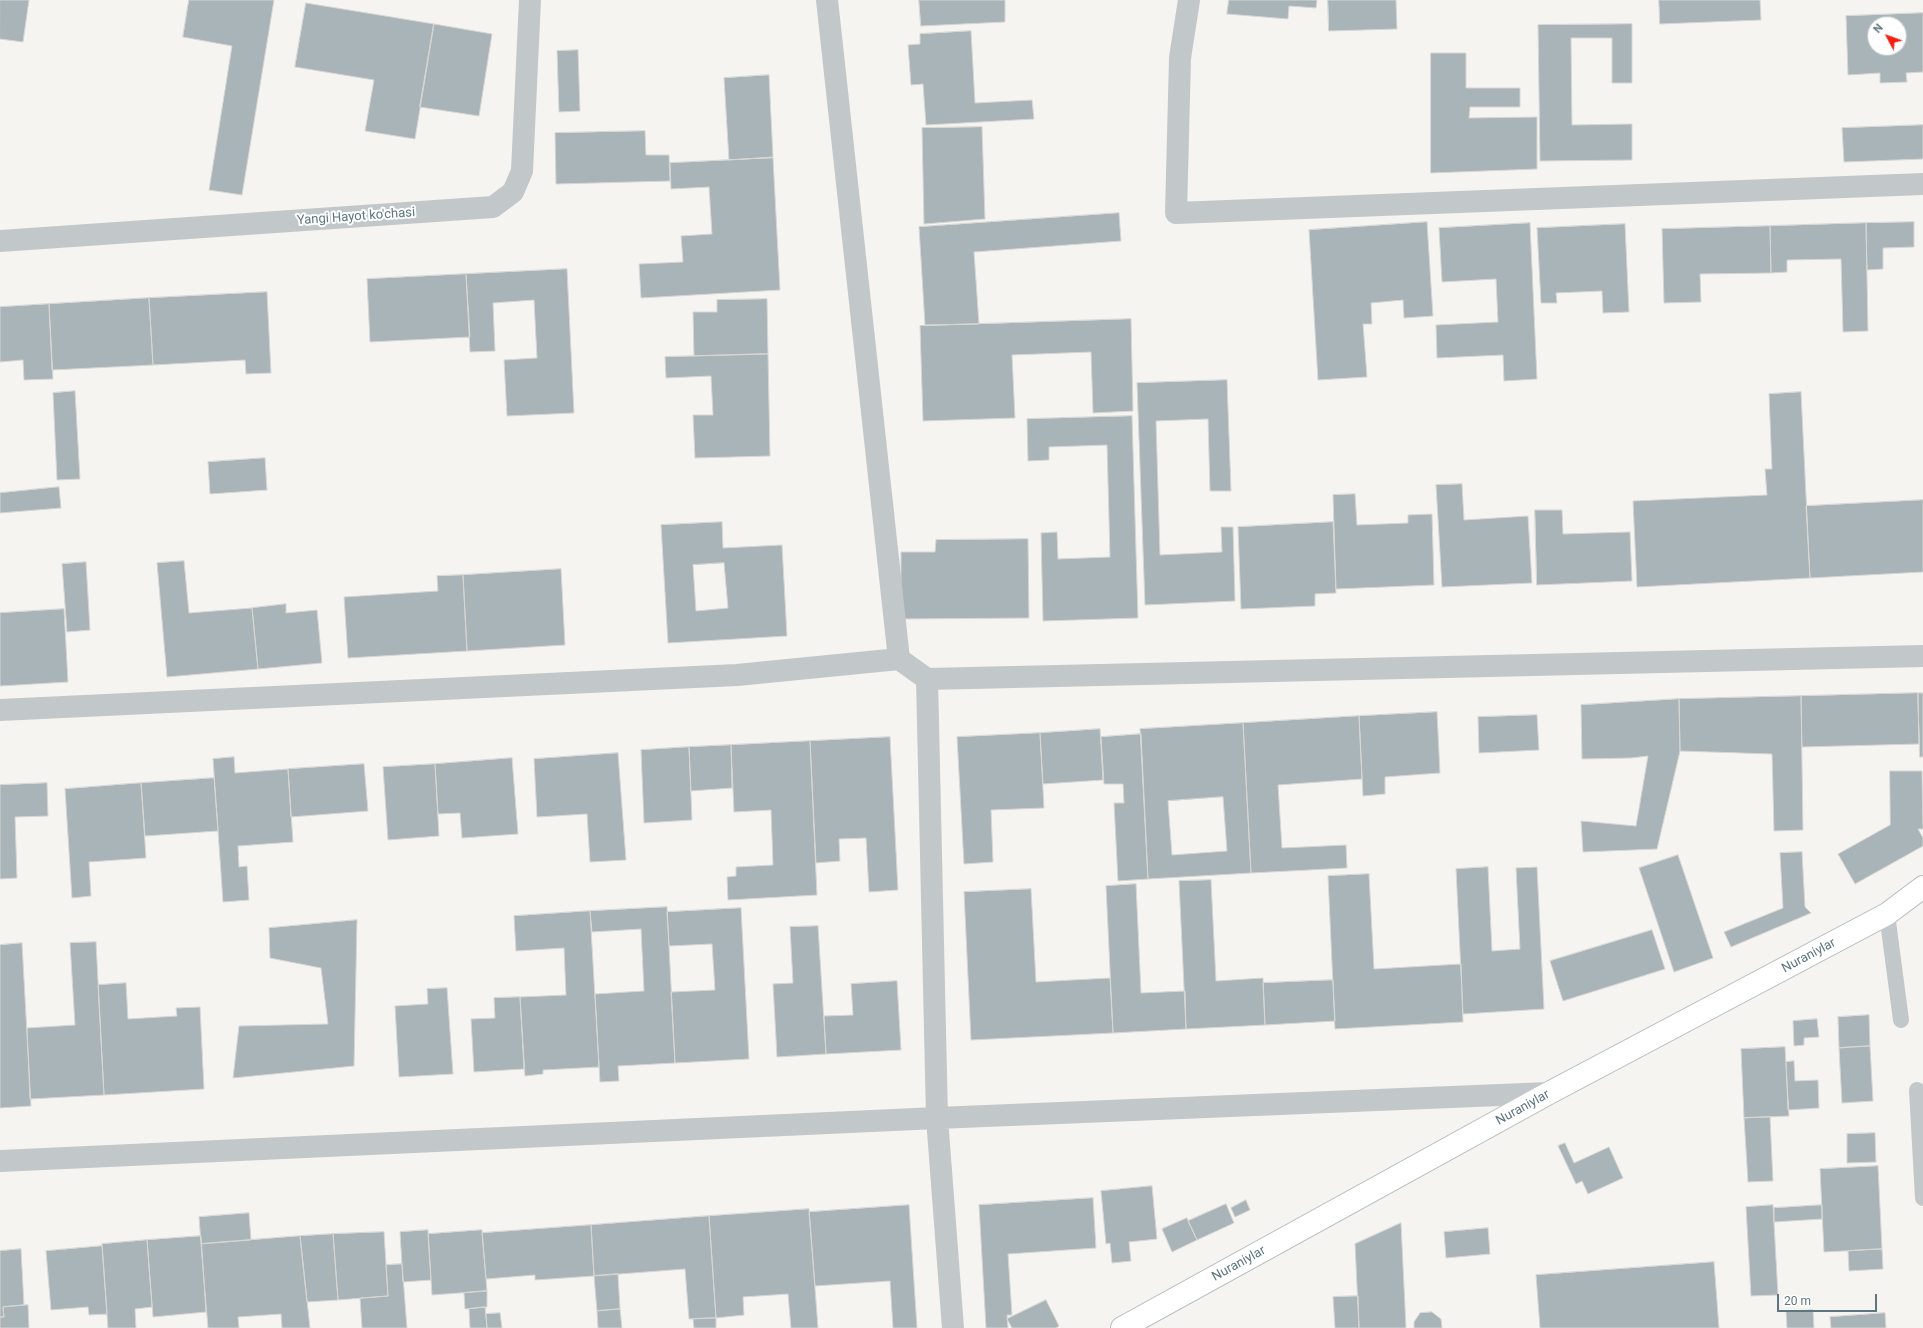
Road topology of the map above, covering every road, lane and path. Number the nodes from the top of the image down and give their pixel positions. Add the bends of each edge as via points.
1 (530, 0) edge
2 (827, 0) edge
3 (1189, 0) edge
4 (1923, 184) edge
5 (0, 241) edge
6 (1923, 656) edge
7 (899, 659) junction
8 (927, 679) junction
9 (0, 710) edge
10 (1923, 887) edge
11 (1887, 914) junction
12 (1901, 1020) dead end
13 (1917, 1090) dead end
14 (1549, 1093) junction
15 (937, 1118) junction
16 (0, 1161) edge
17 (1923, 1198) edge
18 (953, 1328) edge
19 (1122, 1328) edge

1 - 5 street, Yangi Hayot ko'chasi via 522,171 513,192 493,207
2 - 7 street
3 - 4 street via 1180,58 1176,213
6 - 8 street
7 - 8 street
7 - 9 street via 737,675
8 - 15 street
10 - 11 main road, Nuraniylar
11 - 12 lane
11 - 14 main road, Nuraniylar
13 - 17 lane
14 - 15 street
14 - 19 main road, Nuraniylar
15 - 16 street
15 - 18 street

